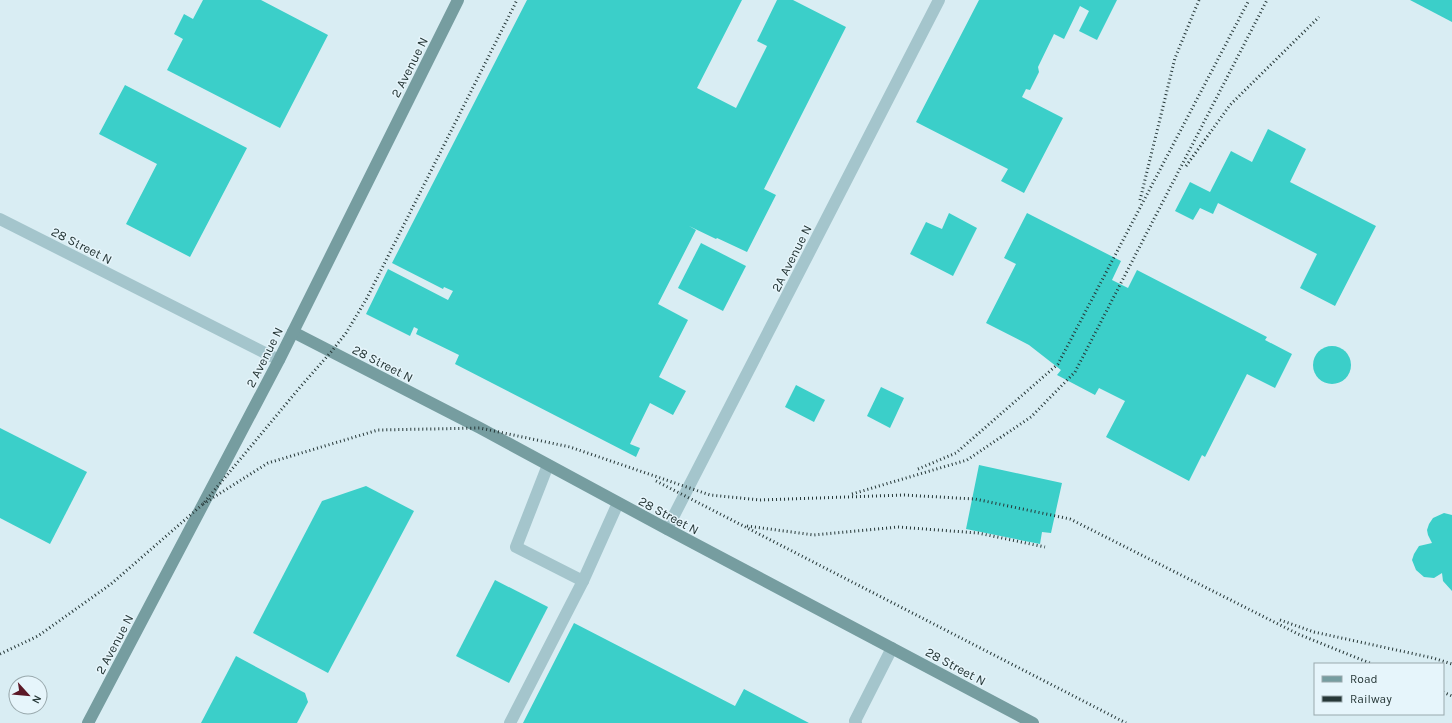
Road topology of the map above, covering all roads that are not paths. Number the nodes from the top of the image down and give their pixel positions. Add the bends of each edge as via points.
1 (458, 0) edge
2 (939, 0) edge
3 (0, 219) edge
4 (293, 332) junction
5 (279, 360) junction
6 (548, 465) junction
7 (618, 503) junction
8 (667, 529) junction
9 (583, 581) junction
10 (892, 648) junction
11 (855, 722) edge
12 (88, 723) edge
13 (510, 723) edge
14 (1033, 723) edge

1 - 4 street, 2 Avenue N
2 - 8 street, 2A Avenue N
3 - 5 street, 28 Street N
4 - 5 street, 2 Avenue N
4 - 6 street, 28 Street N
5 - 12 street, 2 Avenue N
6 - 7 street, 28 Street N
6 - 9 street via 516,547
7 - 8 street, 28 Street N
7 - 9 street
8 - 10 street, 28 Street N
9 - 13 street
10 - 11 street
10 - 14 street, 28 Street N

